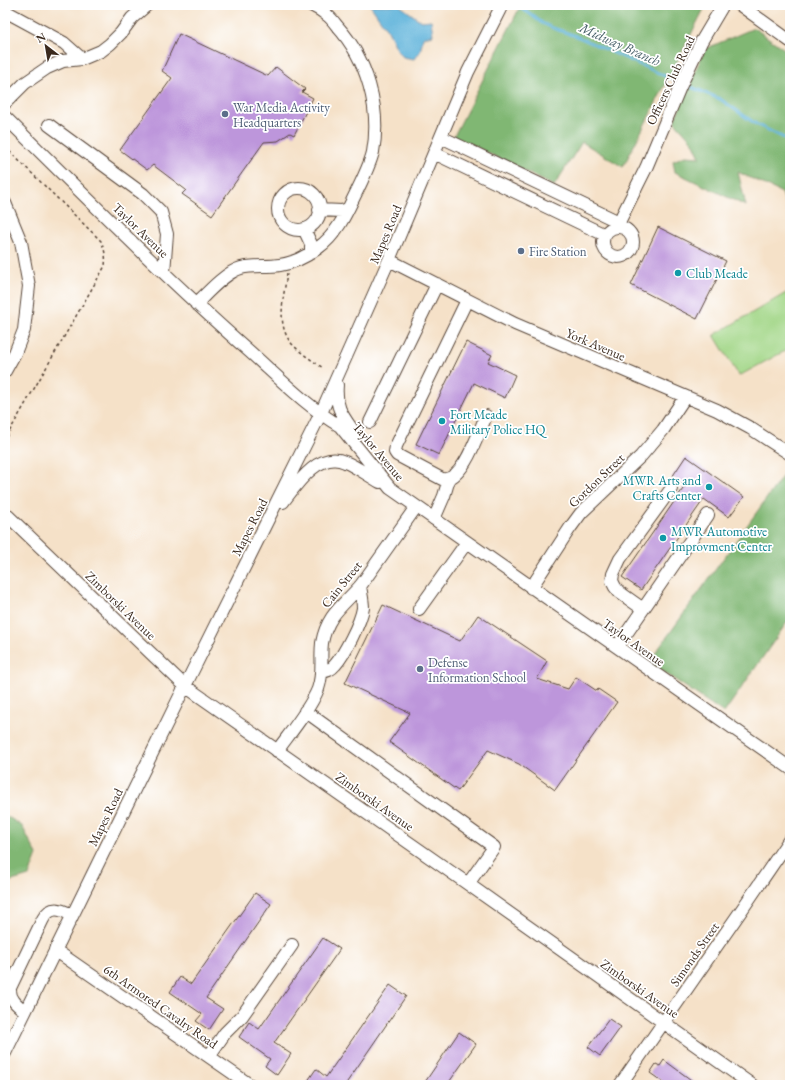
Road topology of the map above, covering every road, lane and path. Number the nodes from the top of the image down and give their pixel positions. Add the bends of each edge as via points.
1 (312, 5) edge
2 (502, 5) edge
3 (723, 5) edge
4 (740, 5) edge
5 (143, 6) edge
6 (5, 11) edge
7 (790, 41) edge
8 (82, 59) junction
9 (5, 103) edge
10 (5, 117) edge
11 (49, 124) dead end
12 (441, 137) junction
13 (5, 147) edge
14 (434, 153) junction
15 (5, 203) edge
16 (348, 209) junction
17 (320, 210) junction
18 (619, 224) junction
19 (304, 229) junction
20 (605, 235) junction
21 (311, 253) junction
22 (389, 260) junction
23 (287, 270) dead end
24 (164, 272) junction
25 (437, 284) junction
26 (467, 300) junction
27 (196, 304) junction
28 (322, 368) dead end
29 (5, 371) edge
30 (338, 376) junction
31 (685, 397) junction
32 (322, 413) junction
33 (486, 416) dead end
34 (370, 422) dead end
35 (5, 439) edge
36 (790, 454) edge
37 (449, 479) junction
38 (390, 488) junction
39 (671, 489) dead end
40 (416, 507) junction
41 (5, 513) edge
42 (708, 515) dead end
43 (434, 519) junction
44 (266, 524) junction
45 (467, 542) junction
46 (360, 586) junction
47 (532, 588) junction
48 (419, 609) dead end
49 (643, 609) junction
50 (617, 647) junction
51 (321, 672) junction
52 (184, 686) junction
53 (305, 711) junction
54 (277, 751) junction
55 (790, 768) edge
56 (790, 839) edge
57 (468, 884) junction
58 (72, 915) junction
59 (292, 945) dead end
60 (55, 950) junction
61 (25, 1012) junction
62 (664, 1023) junction
63 (5, 1054) edge
64 (209, 1056) junction
65 (749, 1084) edge
66 (250, 1085) edge
67 (620, 1085) edge

1 - 16 street via 328,15 346,35 367,77 373,103 373,153
2 - 12 street, Mapes Road via 468,72
3 - 18 street, Officers Club Road via 701,42
4 - 7 street
5 - 8 street via 110,44
6 - 8 street via 64,42
8 - 9 street via 63,61 47,68 25,83
10 - 24 street, Taylor Avenue
11 - 24 street via 143,194 162,212 167,234
12 - 14 street, Mapes Road
12 - 18 street
13 - 35 path via 101,241 106,257 104,266
14 - 20 street
14 - 22 street, Mapes Road
15 - 29 street via 21,242 29,286 24,330
16 - 17 street
16 - 21 street via 332,236
17 - 19 street via 316,221
17 - 19 street via 315,196 304,189 291,190 281,198 278,211 284,224 297,230
18 - 20 street via 610,228
18 - 20 street via 628,229 634,240 631,251 626,255 614,257 609,254 603,244
19 - 21 street via 311,244
21 - 27 street via 304,258 281,265 240,268 222,279
22 - 25 street, York Avenue
22 - 30 street, Mapes Road
23 - 28 path via 282,317 286,332 297,349
24 - 27 street, Taylor Avenue
25 - 26 street, York Avenue
25 - 34 street
26 - 31 street, York Avenue via 515,324
26 - 37 street via 395,450 398,455 442,479
27 - 32 street, Taylor Avenue
30 - 32 street, Mapes Road
30 - 38 street via 336,399 339,409 368,450
31 - 36 street, York Avenue via 750,428
31 - 47 street, Gordon Street via 663,430 641,456 577,518
32 - 38 street, Taylor Avenue via 346,432
32 - 44 street, Mapes Road
33 - 37 street via 471,451 461,468
37 - 43 street
38 - 40 street, Taylor Avenue
38 - 44 street via 344,461 324,461 305,475
39 - 49 street via 620,559 613,574 612,581 619,592
40 - 43 street, Taylor Avenue
40 - 46 street, Cain Street
41 - 52 street, Zimborski Avenue
42 - 49 street
43 - 45 street, Taylor Avenue
44 - 52 street, Mapes Road
45 - 47 street, Taylor Avenue
45 - 48 street
46 - 51 street, Cain Street via 339,608 326,628 322,643
46 - 51 street via 363,608 358,622 335,666
47 - 50 street, Taylor Avenue
49 - 50 street
50 - 55 street, Taylor Avenue
51 - 53 street, Cain Street via 317,689
52 - 54 street, Zimborski Avenue
52 - 58 street, Mapes Road
53 - 54 street, Cain Street
53 - 57 street via 494,847
54 - 57 street, Zimborski Avenue
56 - 62 street, Simonds Street
57 - 62 street, Zimborski Avenue
58 - 60 street, Mapes Road
58 - 61 street via 56,909 48,912 43,919 10,988 12,998
59 - 64 street via 242,1016 225,1033
60 - 61 street, Mapes Road
60 - 64 street, 6th Armored Cavalry Road
61 - 63 street, Mapes Road
62 - 65 street, Zimborski Avenue
62 - 67 street, Simonds Street
64 - 66 street, 6th Armored Cavalry Road

